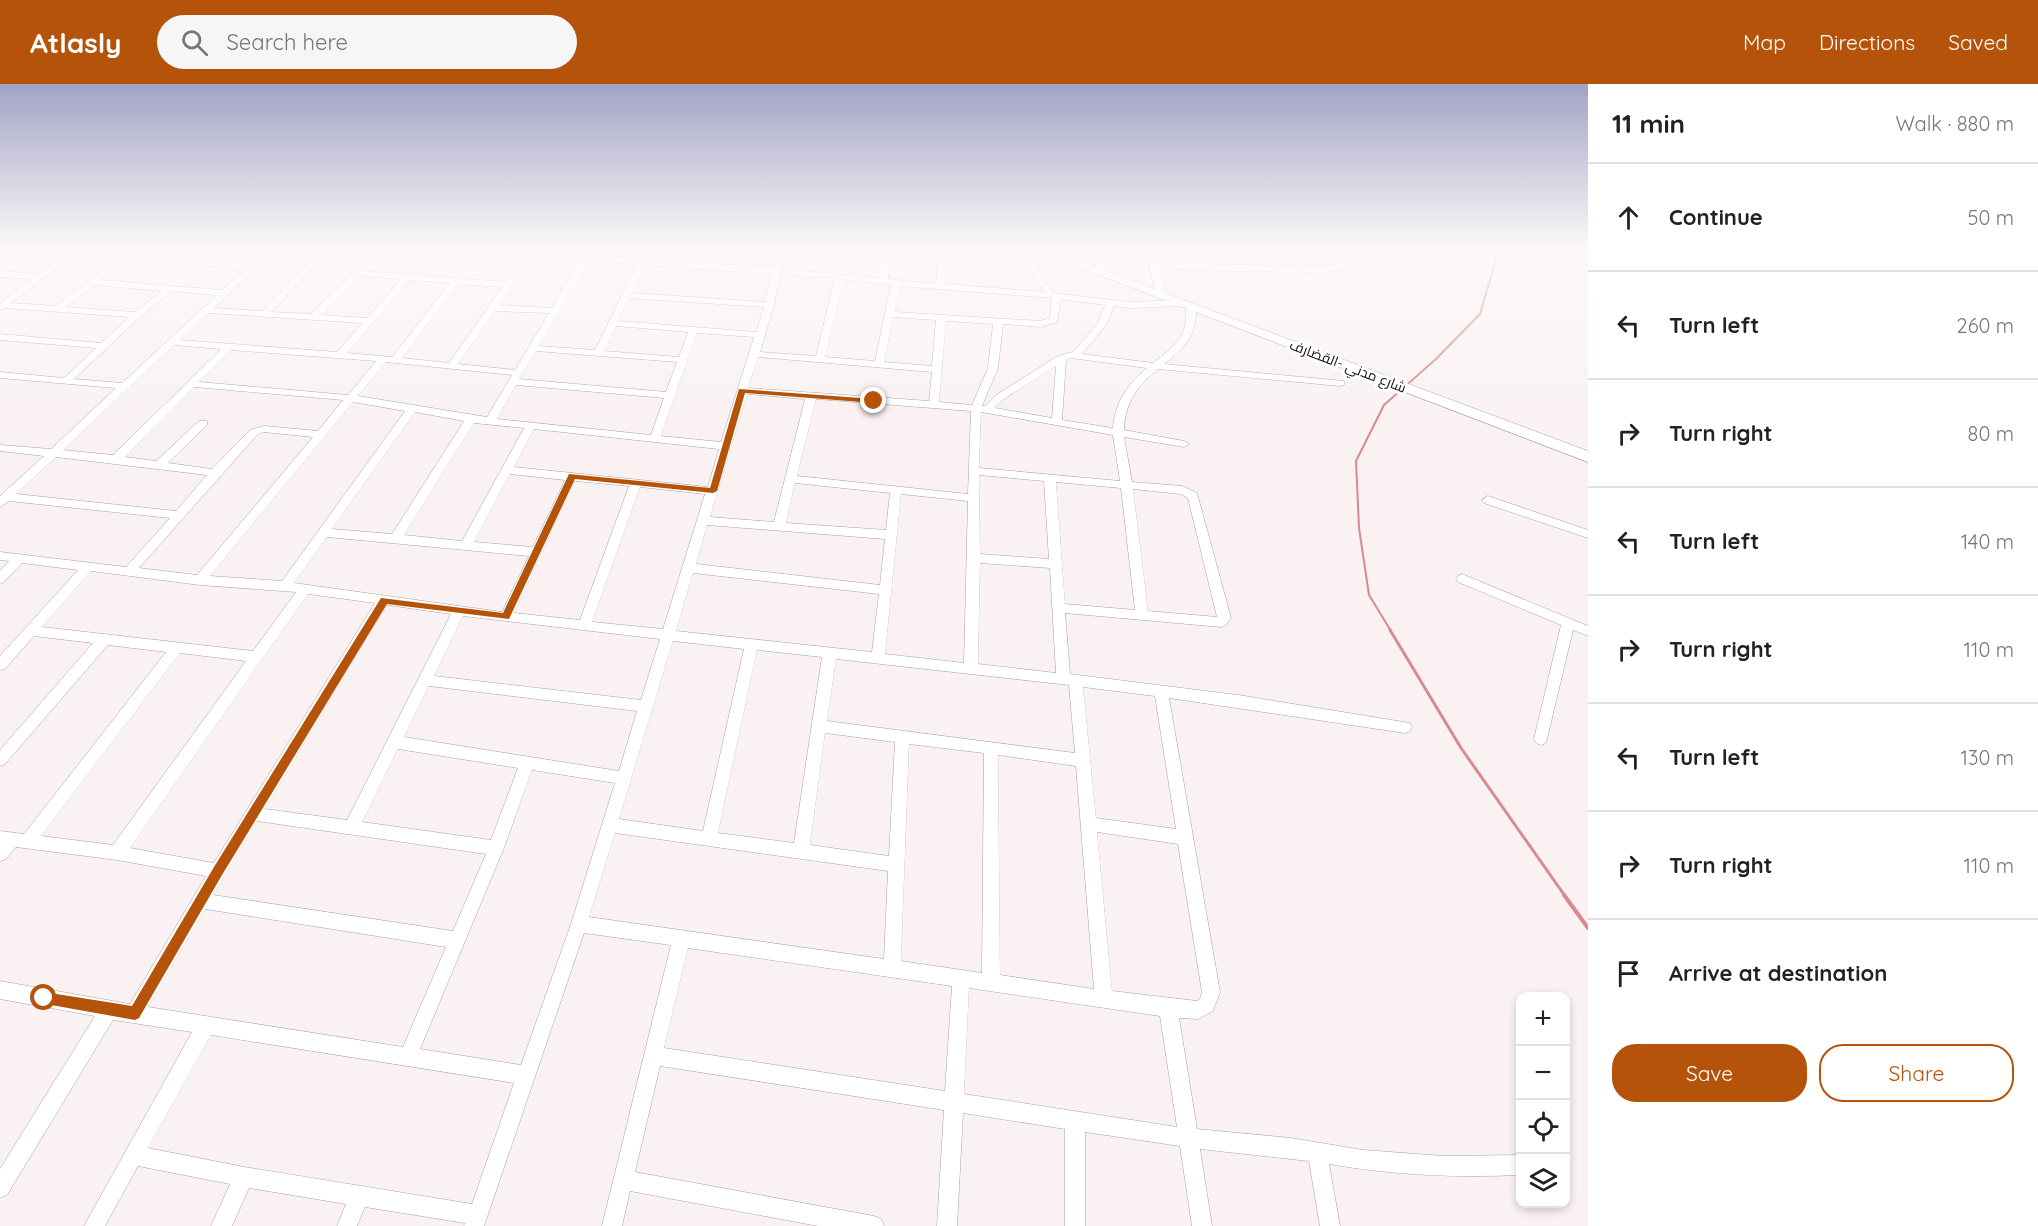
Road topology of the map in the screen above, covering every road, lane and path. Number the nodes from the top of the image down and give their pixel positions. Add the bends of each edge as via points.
1 (64, 303) edge
2 (152, 303) edge
3 (211, 303) edge
4 (274, 303) edge
5 (328, 303) edge
6 (384, 303) edge
7 (439, 303) edge
8 (497, 303) edge
9 (560, 303) edge
10 (621, 303) edge
11 (744, 303) edge
12 (834, 303) edge
13 (891, 303) edge
14 (1054, 303) edge
15 (1110, 303) edge
16 (1115, 303) edge
17 (1181, 303) edge
18 (769, 305) joint
19 (1186, 305) junction
20 (1, 306) edge
21 (494, 308) junction
22 (57, 309) junction
23 (204, 310) junction
24 (555, 311) junction
25 (264, 314) junction
26 (888, 314) junction
27 (137, 315) junction
28 (314, 317) junction
29 (941, 319) junction
30 (369, 321) junction
31 (613, 323) junction
32 (998, 323) junction
33 (693, 330) junction
34 (760, 335) junction
35 (0, 337) edge
36 (170, 342) junction
37 (105, 346) junction
38 (228, 347) junction
39 (534, 348) junction
40 (598, 353) junction
41 (754, 354) junction
42 (1077, 354) junction
43 (340, 356) junction
44 (1061, 358) junction
45 (383, 359) junction
46 (820, 359) junction
47 (395, 360) junction
48 (684, 360) junction
49 (879, 364) junction
50 (1154, 366) junction
51 (451, 367) junction
52 (935, 369) junction
53 (0, 375) edge
54 (517, 378) junction
55 (66, 381) junction
56 (1340, 383) dead end
57 (191, 384) junction
58 (123, 386) junction
59 (742, 391) junction
60 (671, 396) junction
61 (811, 397) junction
62 (350, 398) junction
63 (934, 405) junction
64 (412, 409) junction
65 (981, 409) junction
66 (471, 419) junction
67 (490, 421) junction
68 (1057, 422) junction
69 (204, 423) dead end
70 (530, 426) junction
71 (1118, 431) junction
72 (320, 434) junction
73 (655, 439) junction
74 (1184, 444) dead end
75 (725, 446) junction
76 (0, 448) edge
77 (53, 453) junction
78 (1588, 457) edge
79 (116, 459) junction
80 (159, 465) junction
81 (507, 470) junction
82 (973, 471) junction
83 (215, 473) junction
84 (572, 476) junction
85 (791, 479) junction
86 (1050, 479) junction
87 (636, 483) junction
88 (1126, 487) junction
89 (713, 491) junction
90 (896, 491) junction
91 (973, 498) junction
92 (3, 500) edge
93 (1488, 500) dead end
94 (177, 515) junction
95 (705, 521) junction
96 (779, 526) junction
97 (322, 532) junction
98 (1588, 534) edge
99 (891, 535) junction
100 (396, 538) junction
101 (466, 545) junction
102 (536, 552) junction
103 (0, 556) edge
104 (20, 558) junction
105 (974, 558) junction
106 (1056, 564) junction
107 (87, 567) junction
108 (690, 568) junction
109 (128, 572) junction
110 (0, 579) edge
111 (1462, 579) dead end
112 (200, 580) junction
113 (285, 586) junction
114 (305, 589) junction
115 (887, 590) junction
116 (384, 600) junction
117 (1059, 608) junction
118 (459, 611) junction
119 (1142, 615) junction
120 (506, 617) junction
121 (1568, 622) junction
122 (584, 626) junction
123 (31, 631) junction
124 (1588, 631) edge
125 (668, 634) junction
126 (104, 640) junction
127 (752, 643) junction
128 (177, 648) junction
129 (830, 652) junction
130 (256, 657) junction
131 (878, 658) junction
132 (0, 665) edge
133 (971, 669) junction
134 (425, 680) junction
135 (1070, 680) junction
136 (1161, 692) junction
137 (646, 706) junction
138 (819, 726) junction
139 (1405, 727) dead end
140 (902, 738) junction
141 (1541, 739) dead end
142 (395, 742) junction
143 (991, 749) junction
144 (3, 753) edge
145 (1082, 760) junction
146 (527, 764) junction
147 (623, 778) junction
148 (254, 814) junction
149 (1089, 824) junction
150 (609, 825) junction
151 (351, 828) junction
152 (709, 838) junction
153 (1186, 838) junction
154 (13, 840) edge
155 (496, 848) junction
156 (801, 851) junction
157 (117, 853) junction
158 (0, 854) edge
159 (895, 864) junction
160 (218, 871) junction
161 (201, 901) junction
162 (579, 924) junction
163 (458, 940) junction
164 (681, 940) junction
165 (892, 970) junction
166 (961, 980) junction
167 (991, 984) junction
168 (2, 993) edge
169 (1104, 999) junction
170 (1168, 1008) junction
171 (109, 1010) junction
172 (135, 1013) junction
173 (207, 1024) junction
174 (654, 1056) junction
175 (408, 1057) junction
176 (526, 1075) junction
177 (954, 1103) junction
178 (1075, 1123) junction
179 (1188, 1138) junction
180 (1317, 1152) junction
181 (133, 1155) junction
182 (1516, 1165) edge
183 (244, 1177) junction
184 (623, 1180) junction
185 (0, 1188) edge
186 (359, 1195) junction
187 (818, 1220) edge
188 (476, 1221) edge
189 (94, 1226) edge
190 (221, 1226) edge
191 (347, 1226) edge
192 (612, 1226) edge
193 (874, 1226) edge
194 (947, 1226) edge
195 (1075, 1226) edge
196 (1202, 1226) edge
197 (1330, 1226) edge

1 - 22 street
2 - 27 street
3 - 23 street
4 - 25 street
5 - 28 street
6 - 30 street
7 - 47 street
8 - 21 street
9 - 24 street
10 - 31 street
11 - 18 street
12 - 46 street
13 - 26 street
14 - 32 street via 1056,315 1048,323
15 - 42 street via 1102,324
16 - 19 street
17 - 19 highway, شارع مدني -القضارف
18 - 34 street
19 - 50 street via 1191,328 1179,345
19 - 78 highway, شارع مدني -القضارف
20 - 22 street
21 - 24 street
21 - 51 street
22 - 27 street
23 - 25 street
23 - 36 street
24 - 39 street
25 - 28 street
26 - 29 street
26 - 49 street
27 - 37 street
28 - 30 street
29 - 32 street
29 - 52 street
30 - 43 street
31 - 33 street
31 - 40 street
32 - 65 street via 993,368
33 - 34 street
33 - 48 street
34 - 41 street
35 - 37 street
36 - 38 street
36 - 58 street
37 - 55 street
38 - 43 street
38 - 57 street
39 - 40 street
39 - 54 street
40 - 48 street
41 - 46 street
41 - 59 street
42 - 44 street
42 - 50 street
43 - 45 street
44 - 65 street
44 - 68 street
45 - 47 street
45 - 62 street
46 - 49 street
47 - 51 street
48 - 60 street
49 - 52 street
50 - 56 street
50 - 71 street via 1142,376 1123,405
51 - 54 street
52 - 63 street
53 - 55 street
54 - 60 street
54 - 67 street
55 - 58 street
57 - 62 street
57 - 79 street
58 - 77 street
59 - 61 street
59 - 75 street
60 - 73 street
61 - 63 street
61 - 85 street
62 - 64 street
62 - 72 street
63 - 65 street
64 - 66 street
64 - 97 street
65 - 68 street
65 - 82 street
66 - 67 street
66 - 100 street
67 - 70 street
68 - 71 street
69 - 80 street
70 - 73 street
70 - 81 street
71 - 74 street
71 - 88 street
72 - 83 street via 259,430
72 - 112 street
73 - 75 street
75 - 89 street
76 - 77 street
77 - 79 street
77 - 92 street
79 - 80 street
80 - 83 street
81 - 84 street
81 - 101 street
82 - 86 street
82 - 91 street
83 - 94 street
84 - 87 street
84 - 102 street
85 - 90 street
85 - 96 street
86 - 88 street
86 - 106 street
87 - 89 street
87 - 122 street
88 - 119 street
88 - 119 street via 1182,490 1193,496 1224,618 1215,623
89 - 95 street
90 - 91 street
90 - 99 street
91 - 105 street
92 - 94 street
93 - 98 street
94 - 109 street
95 - 96 street
95 - 108 street
96 - 99 street
97 - 100 street
97 - 113 street
99 - 115 street
100 - 101 street
101 - 102 street
102 - 120 street
103 - 104 street
104 - 107 street
104 - 110 street
105 - 106 street
105 - 133 street
106 - 117 street
107 - 109 street
107 - 123 street
108 - 115 street
108 - 125 street
109 - 112 street
111 - 121 street
112 - 113 street
113 - 114 street
114 - 116 street
114 - 130 street
115 - 131 street
116 - 118 street
116 - 148 street
117 - 119 street
117 - 135 street
118 - 120 street
118 - 134 street
120 - 122 street
121 - 124 street
121 - 141 street
122 - 125 street
123 - 126 street
123 - 132 street
125 - 127 street
125 - 137 street
126 - 128 street
126 - 144 street
127 - 129 street
127 - 152 street
128 - 130 street
128 - 154 street
129 - 131 street
129 - 138 street
130 - 157 street
131 - 133 street
133 - 135 street
134 - 137 street
134 - 142 street
135 - 136 street
135 - 145 street
136 - 139 street
136 - 153 street
137 - 147 street
138 - 140 street
138 - 156 street
140 - 143 street
140 - 159 street
142 - 146 street
142 - 151 street
143 - 145 street
143 - 167 street
145 - 149 street
146 - 147 street
146 - 155 street
147 - 150 street
148 - 151 street
148 - 160 street
149 - 153 street
149 - 169 street
150 - 152 street
150 - 162 street
151 - 155 street
152 - 156 street
153 - 170 street via 1210,1000 1198,1010
154 - 157 street
154 - 158 street
155 - 163 street
156 - 159 street
157 - 160 street
159 - 165 street
160 - 161 street
161 - 163 street
161 - 172 street
162 - 164 street
162 - 176 street
163 - 175 street
164 - 165 street
164 - 174 street
165 - 166 street
166 - 167 street
166 - 177 street
167 - 169 street
168 - 171 street
169 - 170 street
170 - 179 street
171 - 172 street
171 - 185 street
172 - 173 street
173 - 175 street
173 - 181 street
174 - 177 street
174 - 184 street
175 - 176 street
176 - 188 street
177 - 178 street
177 - 194 street
178 - 179 street
178 - 195 street
179 - 180 street
179 - 196 street
180 - 182 street via 1444,1166
180 - 197 street
181 - 183 street
181 - 189 street
183 - 186 street
183 - 190 street
184 - 187 street
184 - 192 street
186 - 188 street
186 - 191 street
187 - 193 street

